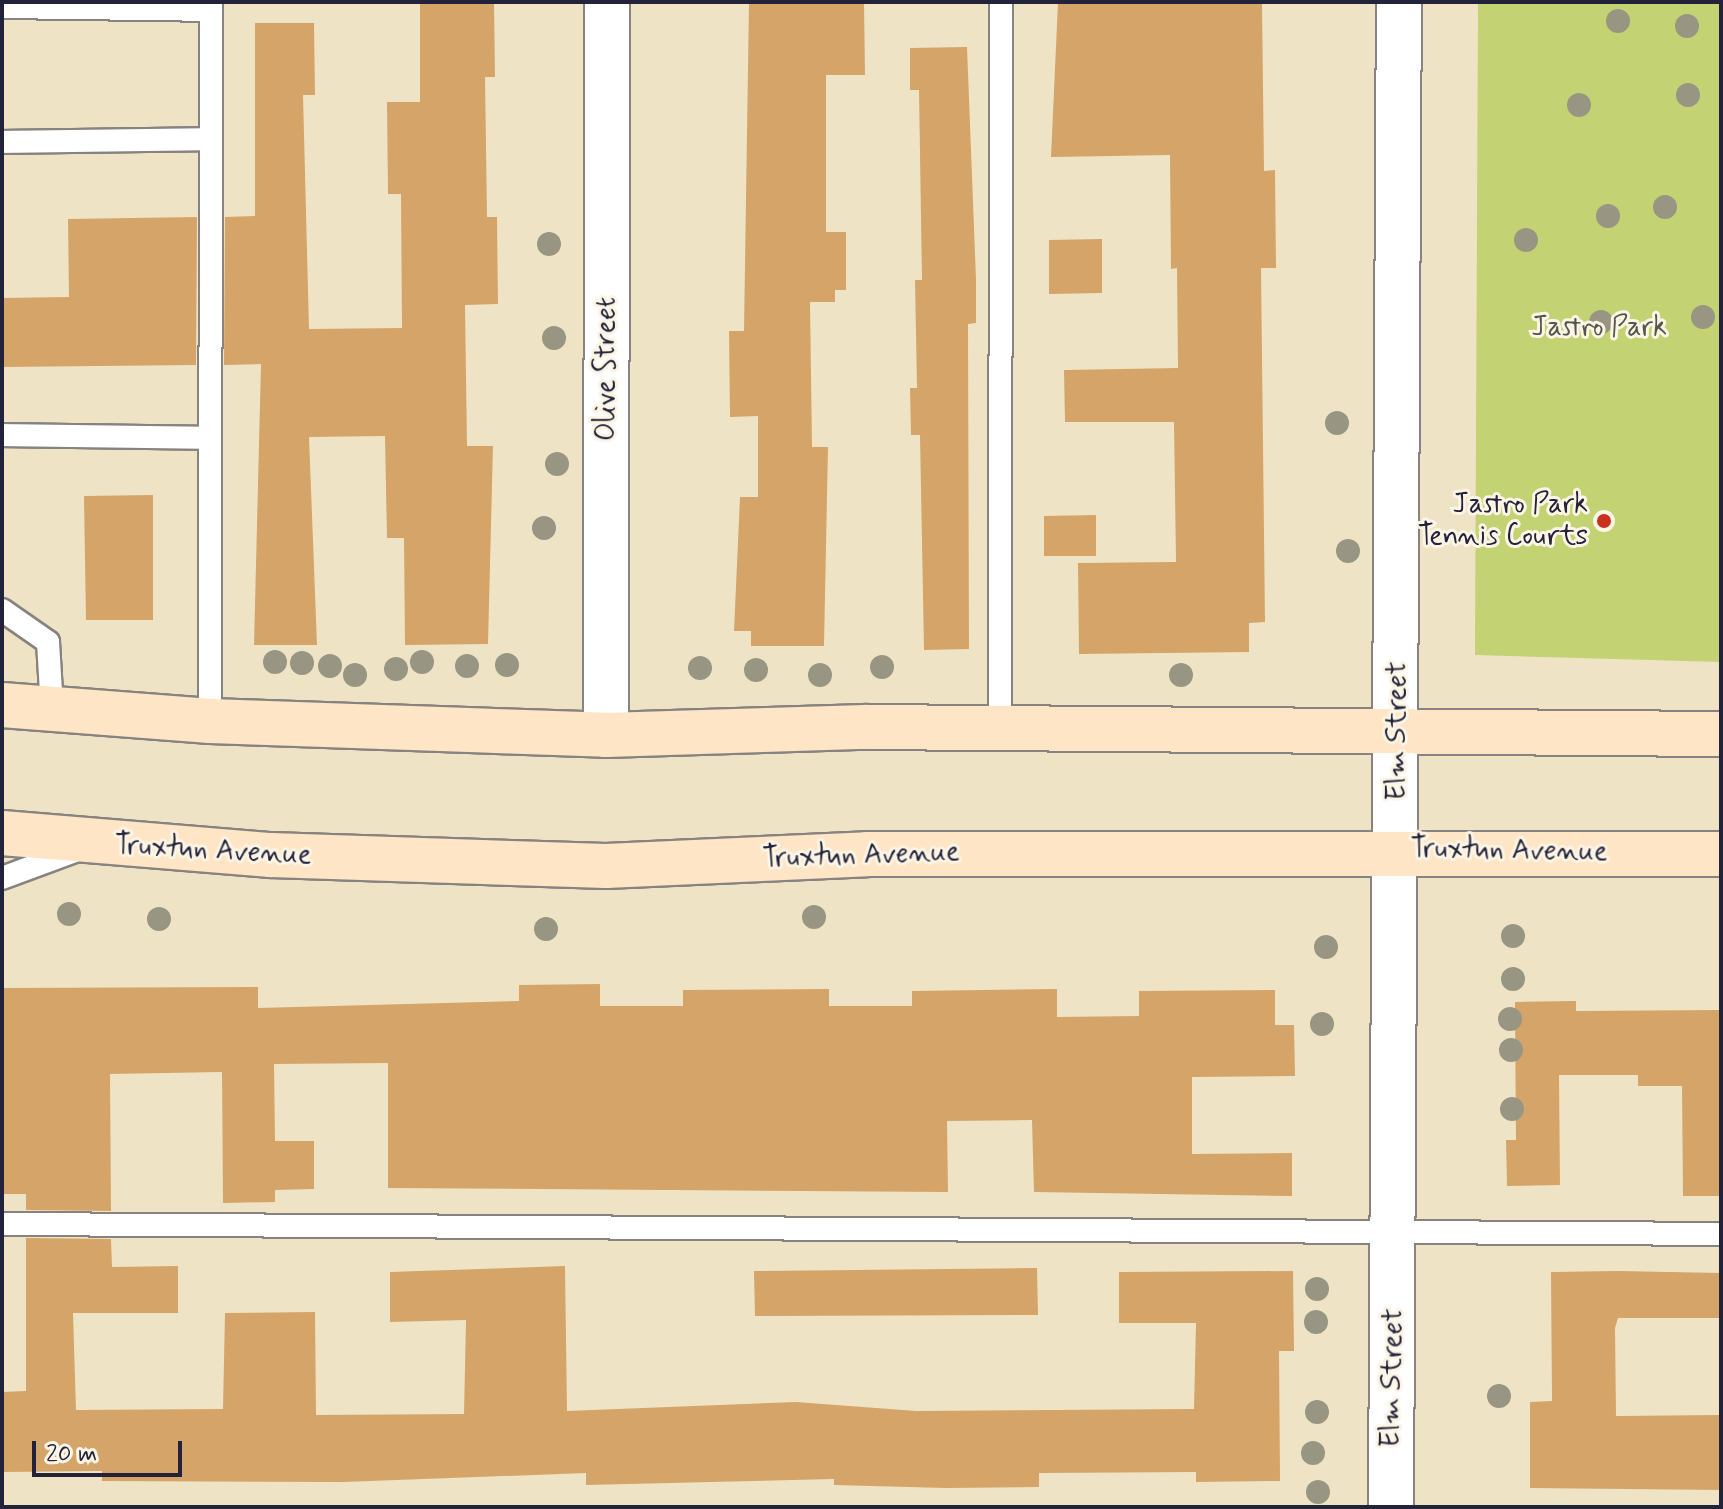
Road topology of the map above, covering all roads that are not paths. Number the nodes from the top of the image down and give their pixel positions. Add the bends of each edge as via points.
1 (607, 2) edge
2 (1001, 2) edge
3 (1399, 2) edge
4 (211, 6) edge
5 (2, 7) edge
6 (210, 139) junction
7 (2, 142) edge
8 (2, 435) edge
9 (210, 438) junction
10 (2, 610) edge
11 (2, 705) edge
12 (52, 709) junction
13 (210, 721) junction
14 (1000, 730) junction
15 (1397, 732) junction
16 (1721, 734) edge
17 (606, 735) junction
18 (2, 833) edge
19 (94, 844) junction
20 (1398, 849) junction
21 (1721, 854) edge
22 (2, 878) edge
23 (2, 1224) edge
24 (1394, 1233) junction
25 (1721, 1234) edge
26 (1391, 1507) edge

1 - 17 street, Olive Street
2 - 14 lane
3 - 15 street, Elm Street
4 - 5 lane
4 - 6 lane
6 - 7 lane
6 - 9 lane
8 - 9 lane
9 - 13 lane
10 - 12 lane via 48,642
11 - 12 main road
12 - 13 main road
13 - 17 main road
14 - 15 main road
14 - 17 main road
15 - 16 main road
15 - 20 street, Elm Street
18 - 19 main road, Truxtun Avenue
19 - 20 main road, Truxtun Avenue via 606,866 867,854
19 - 22 lane
20 - 21 main road, Truxtun Avenue
20 - 24 street, Elm Street
23 - 24 lane
24 - 25 lane
24 - 26 street, Elm Street

